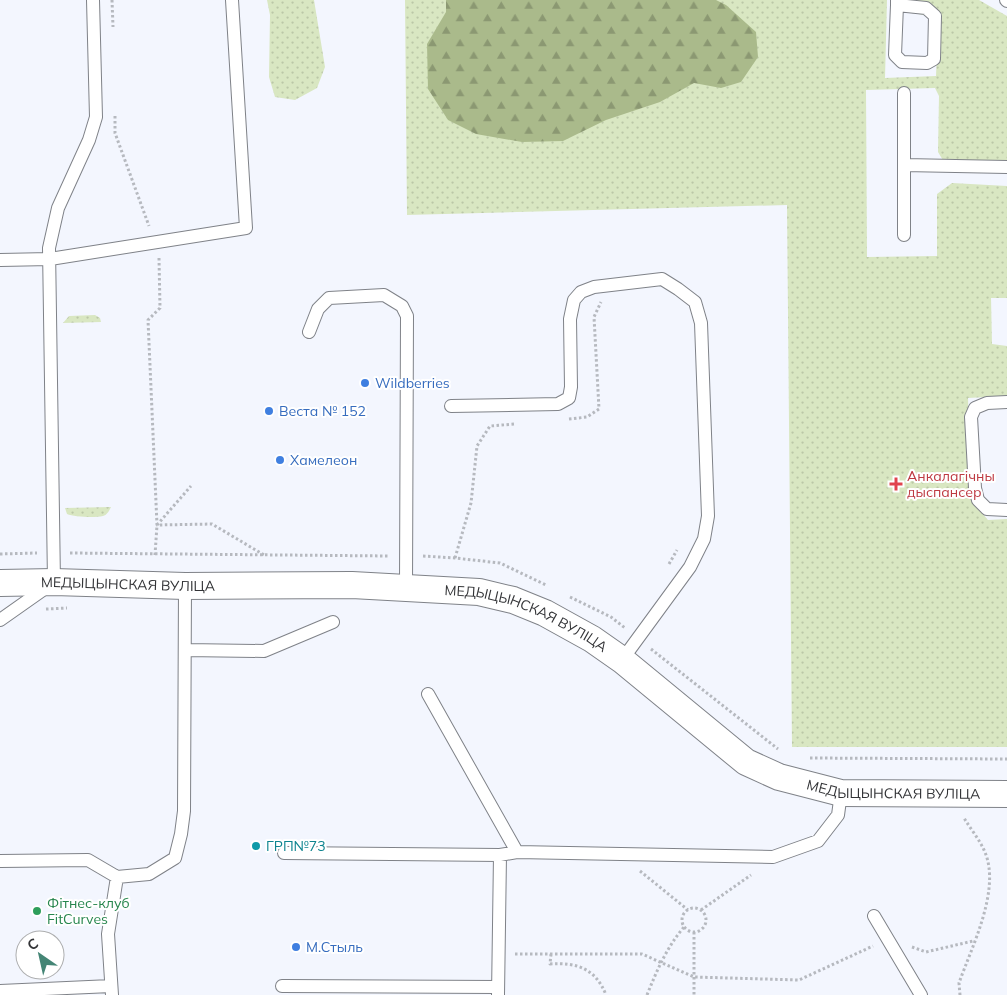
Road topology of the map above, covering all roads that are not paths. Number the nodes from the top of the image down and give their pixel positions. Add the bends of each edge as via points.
1 (93, 0) edge
2 (232, 0) edge
3 (897, 2) edge
4 (904, 93) dead end
5 (904, 165) junction
6 (1007, 167) edge
7 (904, 234) dead end
8 (50, 259) junction
9 (0, 260) edge
10 (309, 332) dead end
11 (1007, 402) edge
12 (451, 406) dead end
13 (1007, 510) edge
14 (54, 582) junction
15 (0, 583) edge
16 (185, 586) junction
17 (406, 587) junction
18 (0, 620) edge
19 (333, 622) dead end
20 (185, 650) junction
21 (622, 660) junction
22 (428, 694) dead end
23 (842, 793) junction
24 (1007, 794) edge
25 (517, 852) junction
26 (284, 853) dead end
27 (500, 855) junction
28 (0, 860) edge
29 (117, 877) junction
30 (874, 916) dead end
31 (282, 986) dead end
32 (112, 990) edge
33 (0, 991) edge
34 (498, 991) edge
35 (921, 995) edge

1 - 8 lane via 96,117 58,208 49,248
2 - 8 lane via 246,228
3 - 3 lane via 895,55 902,62 927,63 934,59 935,16 926,8
4 - 5 lane
5 - 6 lane
5 - 7 lane
8 - 9 lane
8 - 14 lane
10 - 17 lane via 318,309 329,298 384,294 402,306 407,316
11 - 13 lane via 987,402 975,408 971,417 978,500 987,509
12 - 21 lane via 558,404 569,398 570,319 574,300 581,292 594,287 662,279 696,302 701,323 708,516 704,539 690,567
14 - 15 street, МЕДЫЦЫНСКАЯ ВУЛІЦА
14 - 16 street, МЕДЫЦЫНСКАЯ ВУЛІЦА
14 - 18 lane
16 - 17 street, МЕДЫЦЫНСКАЯ ВУЛІЦА
16 - 20 lane
17 - 21 street, МЕДЫЦЫНСКАЯ ВУЛІЦА via 479,592 513,600 545,613
19 - 20 lane via 264,651
20 - 29 lane via 184,811 174,858 149,874
21 - 23 street, МЕДЫЦЫНСКАЯ ВУЛІЦА via 746,762 779,777
22 - 25 lane
23 - 24 street, МЕДЫЦЫНСКАЯ ВУЛІЦА
23 - 25 lane via 838,816 818,841 773,857
25 - 27 lane
26 - 27 lane
27 - 34 lane
28 - 29 lane via 88,860
29 - 32 lane via 108,934
30 - 35 lane
31 - 34 lane
32 - 33 lane

